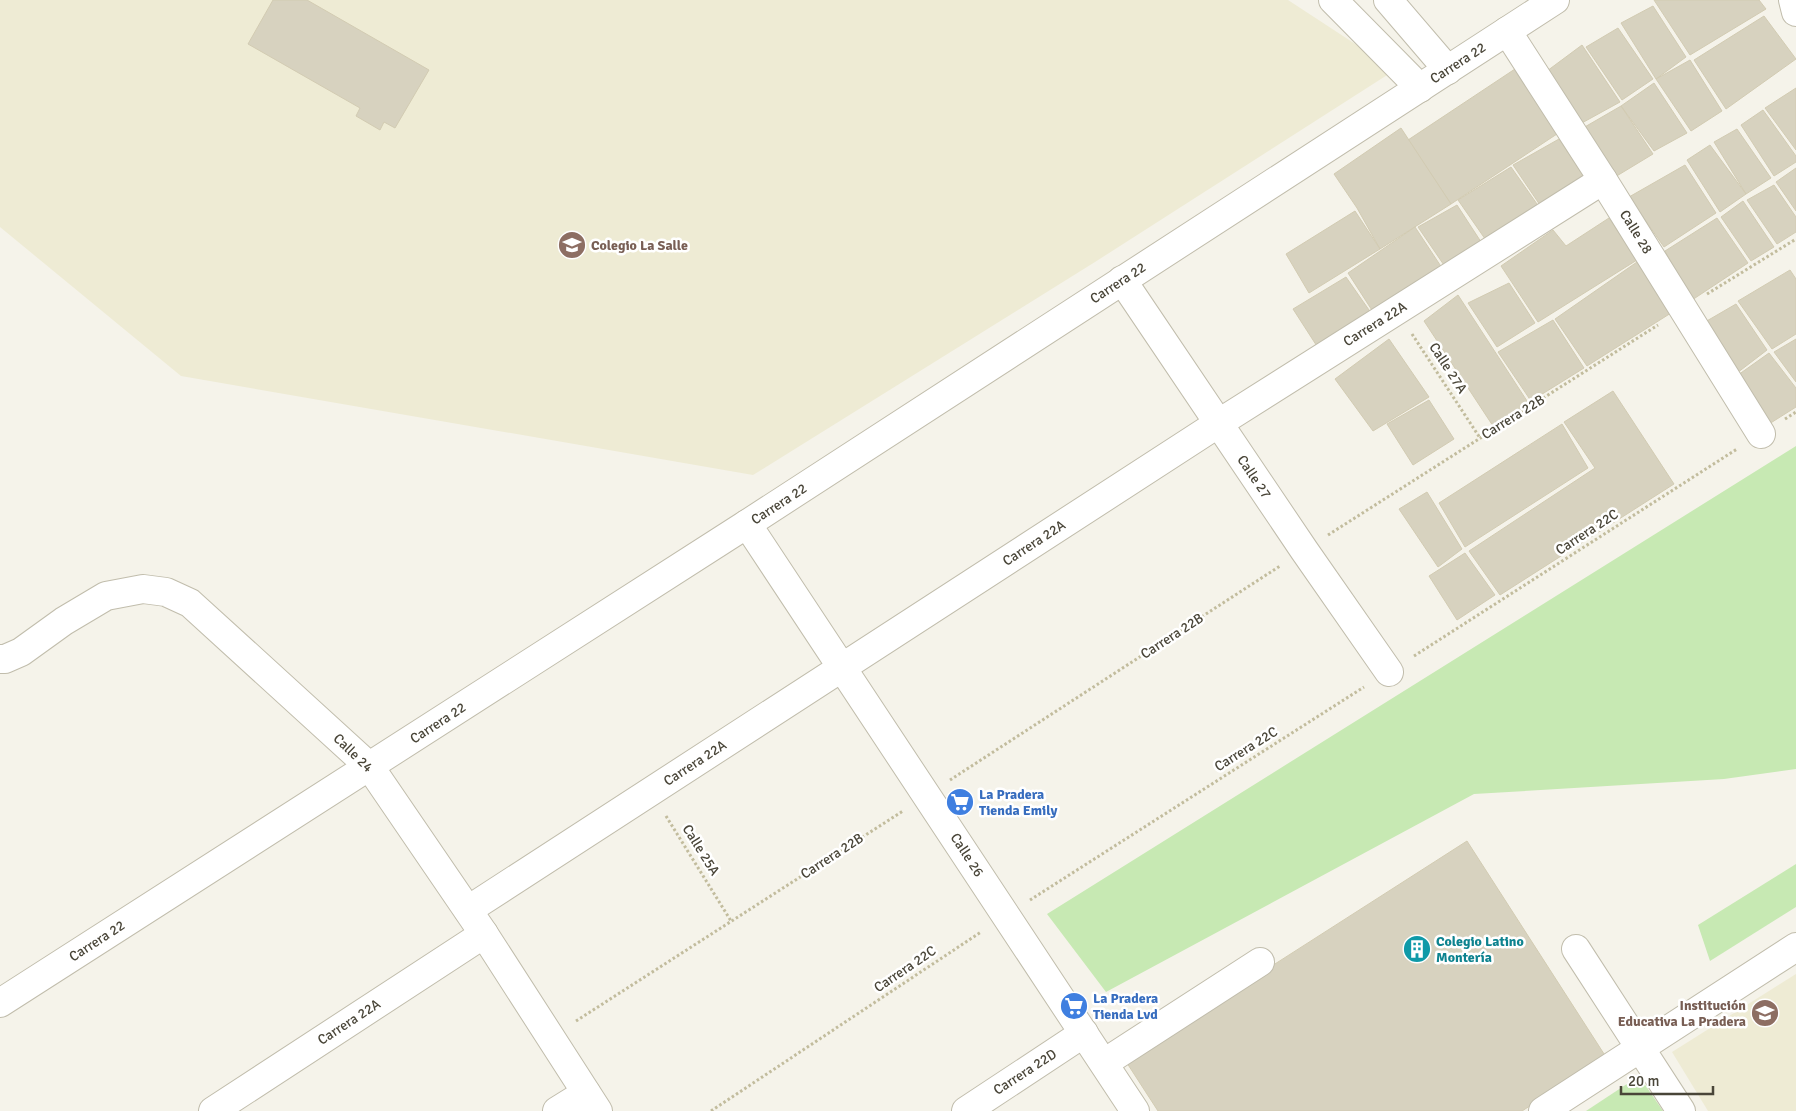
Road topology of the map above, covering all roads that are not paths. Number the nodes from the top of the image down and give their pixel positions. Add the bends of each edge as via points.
1 (1333, 0) edge
2 (1388, 0) edge
3 (1555, 0) edge
4 (1793, 0) edge
5 (1796, 12) edge
6 (1507, 31) junction
7 (1448, 70) junction
8 (1420, 88) junction
9 (1603, 180) junction
10 (1122, 280) junction
11 (1219, 423) junction
12 (1761, 434) road end
13 (747, 524) junction
14 (0, 659) edge
15 (843, 667) junction
16 (1389, 672) road end
17 (370, 767) junction
18 (468, 910) junction
19 (484, 934) junction
20 (1796, 947) edge
21 (1576, 949) dead end
22 (1260, 962) dead end
23 (0, 1003) edge
24 (1084, 1033) junction
25 (1640, 1048) junction
26 (1104, 1063) junction
27 (592, 1102) edge
28 (213, 1111) edge
29 (557, 1111) edge
30 (966, 1111) edge
31 (1136, 1111) edge
32 (1542, 1111) edge
33 (1681, 1111) edge

1 - 8 street
2 - 7 street
3 - 6 street, Carrera 22
4 - 5 street
6 - 7 street, Carrera 22
6 - 9 street, Calle 28
7 - 8 street, Carrera 22
8 - 10 street, Carrera 22
9 - 11 street, Carrera 22A
9 - 12 street, Calle 28
10 - 11 street, Calle 27
10 - 13 street, Carrera 22
11 - 15 street, Carrera 22A
11 - 16 street, Calle 27
13 - 15 street, Calle 26
13 - 17 street, Carrera 22
14 - 17 street, Calle 24 via 21,652 106,596 143,589 166,592 190,603
15 - 18 street, Carrera 22A
15 - 24 street, Calle 26
17 - 18 street, Calle 24
17 - 23 street, Carrera 22
18 - 19 street, Calle 24
19 - 27 street, Calle 24
19 - 28 street, Carrera 22A
20 - 25 street
21 - 25 street
22 - 26 street
24 - 26 street, Calle 26
24 - 30 street, Carrera 22D
25 - 32 street
25 - 33 street
26 - 31 street, Calle 26
27 - 29 street

